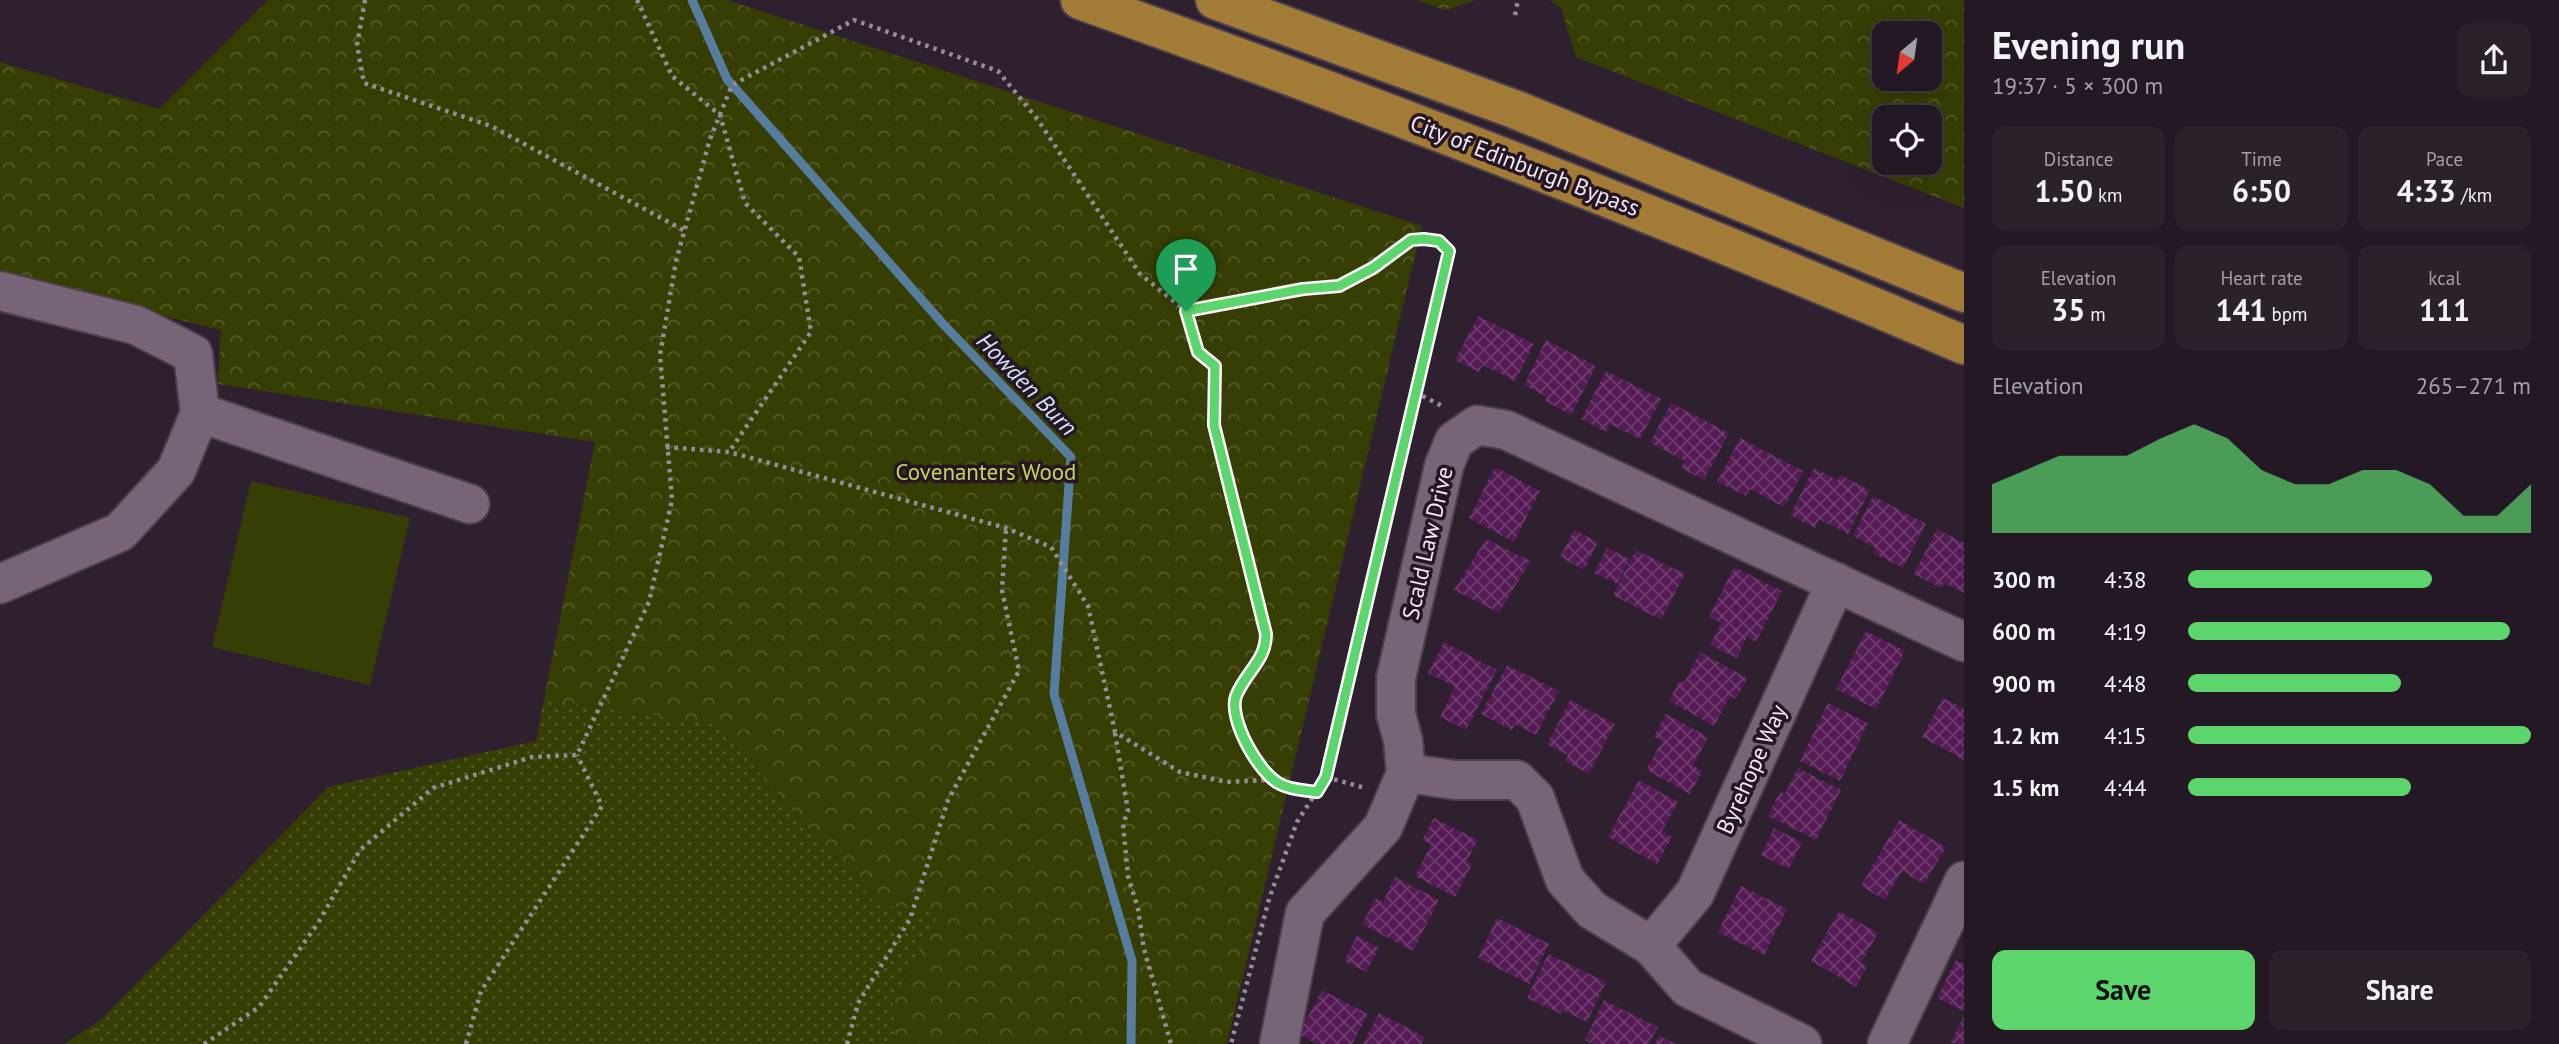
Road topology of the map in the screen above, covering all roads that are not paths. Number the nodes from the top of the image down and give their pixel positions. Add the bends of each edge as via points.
1 (1080, 0) edge
2 (1215, 0) edge
3 (0, 291) edge
4 (1964, 293) edge
5 (1964, 345) edge
6 (200, 413) junction
7 (470, 504) dead end
8 (1836, 582) junction
9 (0, 584) edge
10 (1964, 642) edge
11 (1406, 772) junction
12 (1964, 881) edge
13 (1651, 946) junction
14 (1279, 1044) edge
15 (1802, 1044) edge
16 (1887, 1044) edge

1 - 5 highway, City of Edinburgh Bypass via 1514,160
2 - 4 highway, City of Edinburgh Bypass via 1514,109
3 - 6 street via 136,325 193,354
6 - 7 street
6 - 9 street via 176,471 120,532
8 - 10 street, Scald Law Drive
8 - 11 street, Scald Law Drive via 1506,430 1477,425 1454,440 1444,466 1396,678 1396,715
8 - 13 street, Byrehope Way via 1695,893
11 - 13 street via 1455,780 1517,780 1535,798 1565,880 1592,910
11 - 14 street, Scald Law Drive via 1383,827 1305,914
12 - 16 street
13 - 15 street via 1688,988

